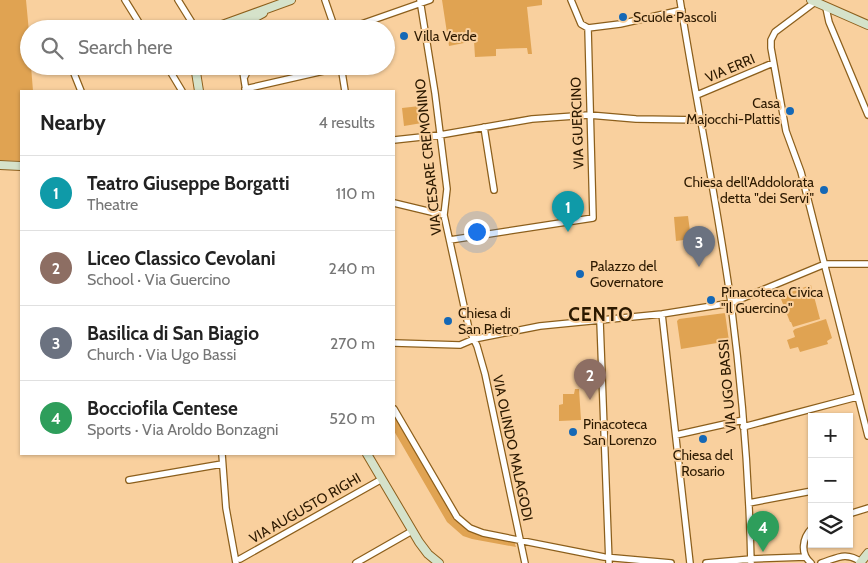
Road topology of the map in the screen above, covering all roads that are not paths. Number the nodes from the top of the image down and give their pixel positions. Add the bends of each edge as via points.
1 (125, 0) edge
2 (178, 0) edge
3 (288, 0) edge
4 (325, 0) edge
5 (430, 0) edge
6 (571, 0) edge
7 (680, 0) edge
8 (815, 1) edge
9 (420, 2) edge
10 (278, 4) junction
11 (826, 8) junction
12 (682, 10) junction
13 (251, 14) junction
14 (868, 19) edge
15 (137, 20) edge
16 (190, 20) edge
17 (235, 20) edge
18 (240, 20) edge
19 (252, 20) edge
20 (332, 20) edge
21 (371, 20) edge
22 (868, 25) edge
23 (588, 28) junction
24 (425, 57) dead end
25 (773, 63) junction
26 (75, 75) edge
27 (172, 75) edge
28 (196, 75) edge
29 (243, 75) edge
30 (246, 75) edge
31 (308, 75) edge
32 (342, 75) edge
33 (244, 80) junction
34 (197, 89) edge
35 (81, 90) edge
36 (181, 90) edge
37 (245, 90) edge
38 (345, 90) edge
39 (697, 95) junction
40 (589, 115) junction
41 (868, 115) edge
42 (702, 120) junction
43 (484, 127) junction
44 (440, 134) junction
45 (395, 140) edge
46 (0, 165) edge
47 (20, 166) edge
48 (494, 190) dead end
49 (395, 203) edge
50 (444, 215) junction
51 (450, 240) junction
52 (825, 264) junction
53 (868, 264) edge
54 (731, 303) junction
55 (662, 314) junction
56 (600, 321) junction
57 (474, 339) junction
58 (395, 343) edge
59 (858, 397) junction
60 (395, 411) edge
61 (743, 423) junction
62 (676, 435) junction
63 (868, 436) edge
64 (222, 455) edge
65 (368, 455) edge
66 (222, 464) junction
67 (382, 479) junction
68 (129, 480) dead end
69 (808, 492) edge
70 (749, 503) junction
71 (868, 508) edge
72 (853, 513) edge
73 (412, 531) junction
74 (808, 533) edge
75 (520, 540) junction
76 (868, 554) edge
77 (806, 557) junction
78 (238, 561) edge
79 (609, 561) edge
80 (751, 561) edge
81 (860, 562) edge
82 (356, 563) edge
83 (439, 563) edge
84 (525, 563) edge
85 (672, 563) edge
86 (690, 563) edge
87 (706, 563) edge
88 (811, 563) edge
89 (821, 563) edge

1 - 15 street
2 - 16 street
3 - 10 street
4 - 20 street
5 - 9 street
6 - 23 street via 581,24
7 - 12 street, VIA UGO BASSI
8 - 11 street
8 - 14 street
8 - 25 street via 774,35 771,44
9 - 21 street
9 - 24 street
9 - 44 street, VIA CESARE CREMONINO
10 - 13 street
10 - 19 street
11 - 22 street
11 - 41 street
12 - 23 street
12 - 39 street, VIA UGO BASSI
13 - 17 street
13 - 18 street
23 - 40 street, VIA GUERCINO
25 - 39 street, VIA ERRI
25 - 52 street via 786,131 801,172
26 - 35 street
27 - 36 street
28 - 34 street
29 - 33 street
30 - 33 street
31 - 37 street
32 - 38 street
33 - 37 street
39 - 42 street, VIA UGO BASSI
40 - 42 street
40 - 43 street
40 - 51 street, VIA GUERCINO via 593,218
42 - 54 street, VIA UGO BASSI
43 - 44 street
43 - 48 street
44 - 45 street
44 - 50 street, VIA CESARE CREMONINO via 447,194
46 - 47 street
49 - 50 street
50 - 51 street, VIA CESARE CREMONINO
51 - 57 street, VIA CESARE CREMONINO
52 - 53 street
52 - 54 street
52 - 59 street
54 - 55 street
54 - 61 street, VIA UGO BASSI
55 - 56 street
55 - 62 street
56 - 57 street via 540,326
56 - 79 street
57 - 58 street via 460,345
57 - 75 street, VIA OLINDO MALAGODI via 496,421
59 - 61 street
59 - 63 street
60 - 75 street via 457,517 470,528
61 - 62 street
61 - 70 street, VIA UGO BASSI
62 - 86 street
64 - 66 street
65 - 67 street
66 - 68 street
66 - 78 street via 226,508
67 - 73 street
67 - 78 street, VIA AUGUSTO RIGHI
69 - 70 street
70 - 80 street, VIA UGO BASSI
71 - 72 street
73 - 82 street
73 - 83 street via 425,551
74 - 77 street via 804,543
75 - 79 street
75 - 84 street, VIA OLINDO MALAGODI
76 - 81 street
77 - 80 street
77 - 88 street
79 - 85 street
80 - 87 street
81 - 89 street via 847,556

